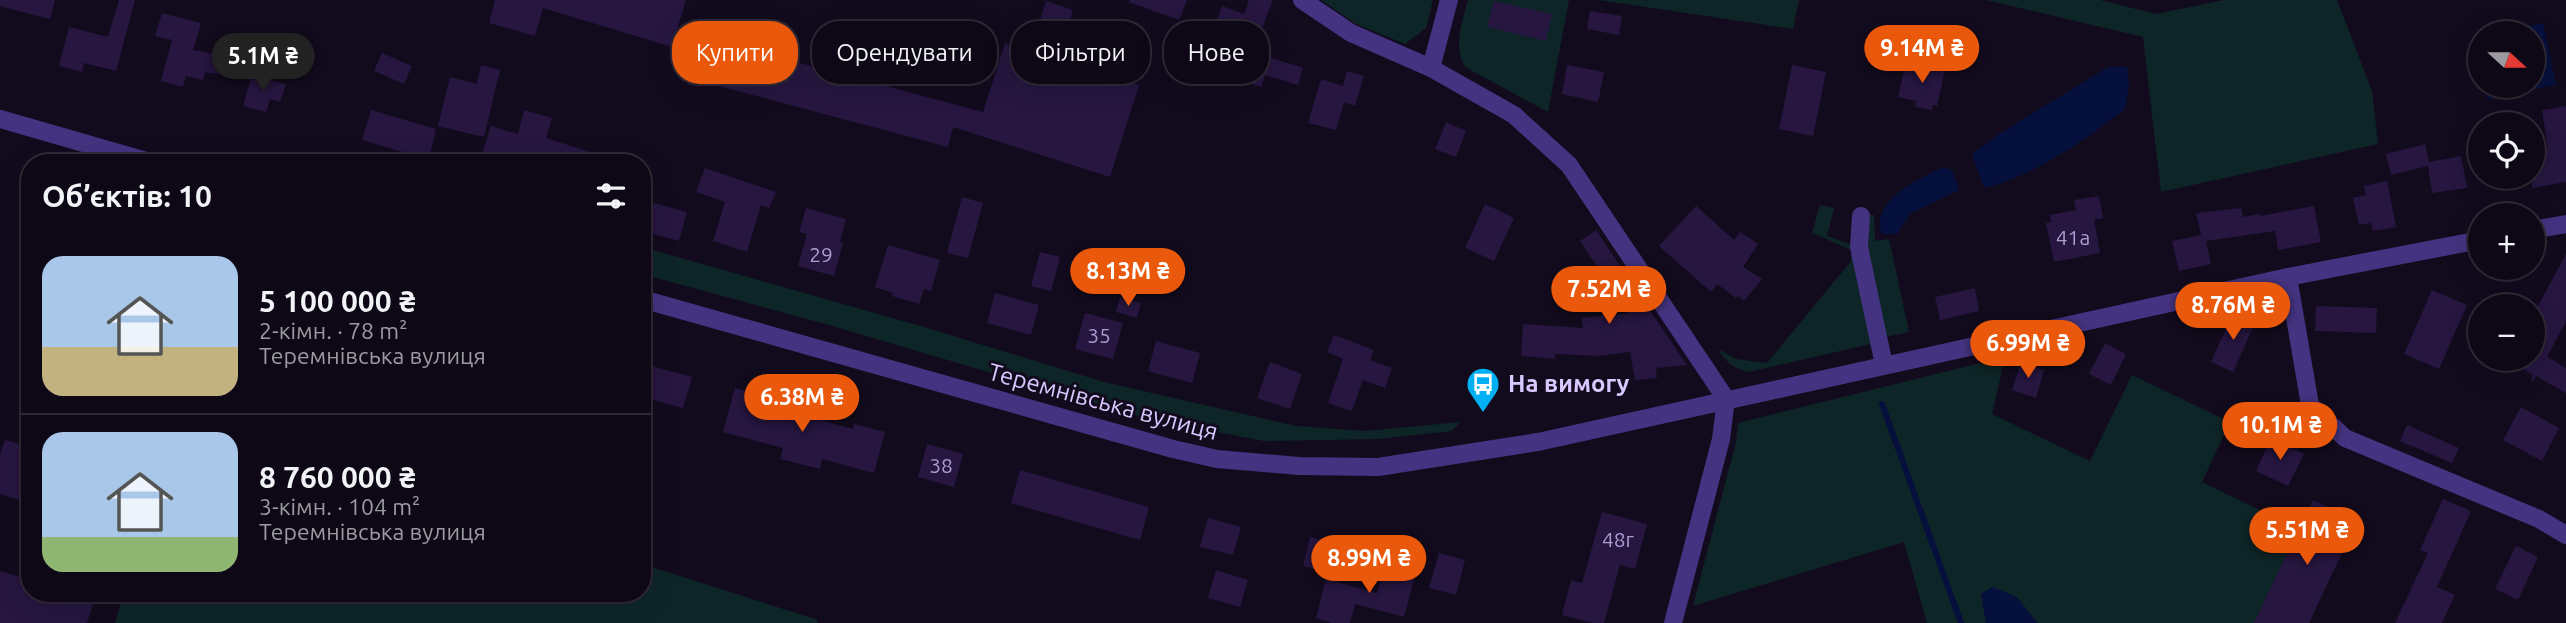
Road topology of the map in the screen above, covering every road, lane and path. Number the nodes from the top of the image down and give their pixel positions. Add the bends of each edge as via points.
1 (1302, 0) edge
2 (1449, 0) edge
3 (1431, 68) junction
4 (0, 119) edge
5 (122, 154) edge
6 (1861, 216) dead end
7 (2566, 224) edge
8 (2545, 228) edge
9 (2468, 242) edge
10 (2288, 277) junction
11 (651, 302) edge
12 (1884, 365) junction
13 (1726, 399) junction
14 (2566, 535) edge
15 (1673, 623) edge

1 - 3 street via 1351,33
2 - 3 street
3 - 13 street via 1514,115 1569,165
4 - 5 street
6 - 12 street via 1859,247
7 - 8 street
9 - 10 street, Теремнівська вулиця
10 - 12 street, Теремнівська вулиця
10 - 14 street via 2310,405 2345,438 2539,519
11 - 13 street, Теремнівська вулиця via 1217,459 1378,467 1538,442
12 - 13 street, Теремнівська вулиця
13 - 15 street via 1721,439

